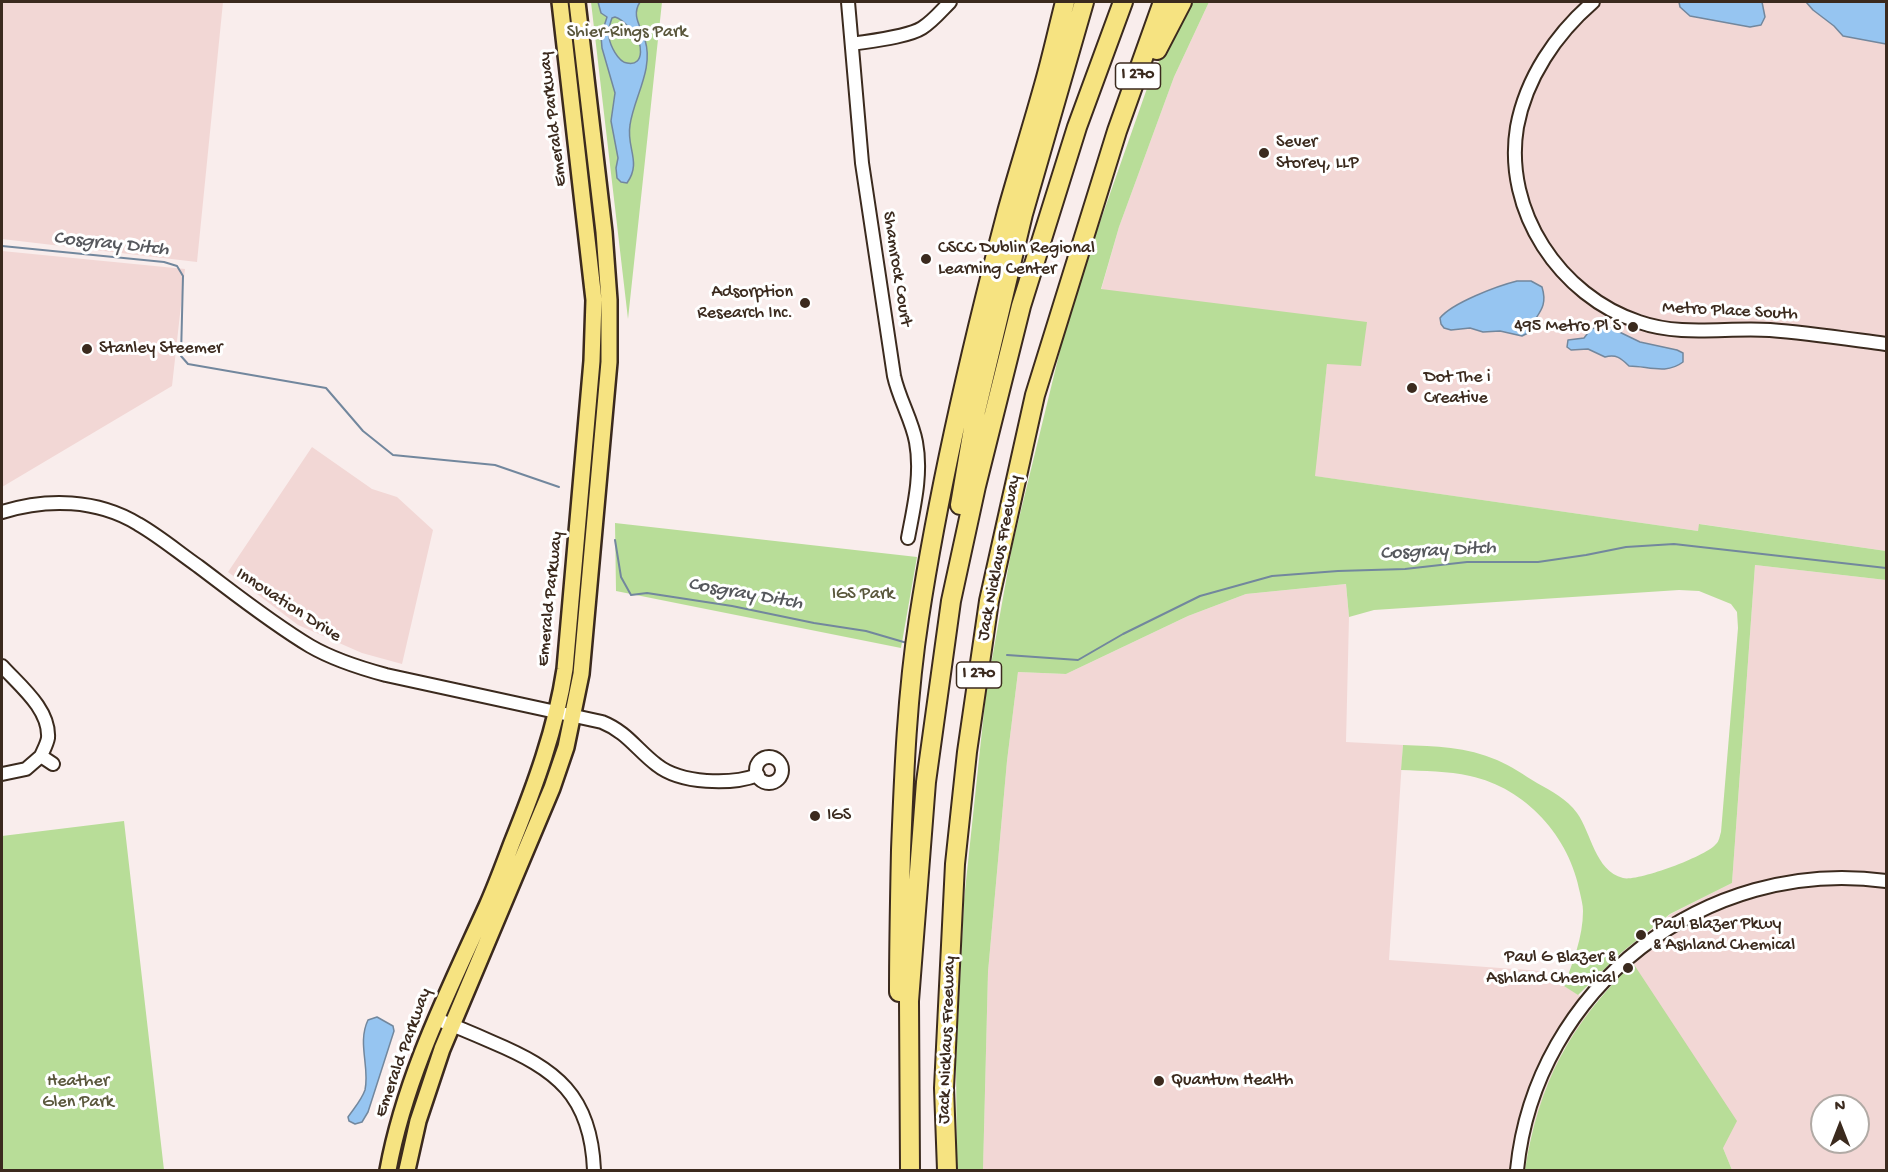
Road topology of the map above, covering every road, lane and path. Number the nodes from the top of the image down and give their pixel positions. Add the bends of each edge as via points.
1 (560, 2) edge
2 (577, 2) edge
3 (848, 2) edge
4 (950, 2) edge
5 (1065, 2) edge
6 (1084, 2) edge
7 (1123, 2) edge
8 (1163, 2) edge
9 (1182, 2) edge
10 (1593, 2) edge
11 (852, 44) junction
12 (1112, 150) junction
13 (1887, 344) edge
14 (2, 512) edge
15 (908, 538) dead end
16 (2, 666) edge
17 (940, 674) junction
18 (565, 714) junction
19 (41, 756) junction
20 (53, 764) dead end
21 (2, 774) edge
22 (758, 775) dead end
23 (1887, 881) edge
24 (436, 1018) junction
25 (451, 1024) junction
26 (388, 1170) edge
27 (407, 1170) edge
28 (594, 1170) edge
29 (905, 1170) edge
30 (910, 1170) edge
31 (947, 1170) edge
32 (1517, 1170) edge

1 - 18 main road, Emerald Parkway via 594,300 565,669
2 - 18 main road, Emerald Parkway via 604,232 609,362 581,674
3 - 11 street, Shamrock Court
4 - 11 street via 921,29
5 - 29 highway via 982,308 919,617 906,746 899,950
6 - 17 highway via 1023,214 976,411 948,584
7 - 17 highway, Jack Nicklaus Freeway / I 270 via 1077,127 1021,306 973,497
8 - 12 highway, Jack Nicklaus Freeway / I 270
9 - 12 highway
10 - 13 street, Metro Place South via 1551,47 1529,87 1517,129 1515,163 1524,206 1540,242 1567,277 1606,307 1637,322 1678,331 1768,330
11 - 15 street, Shamrock Court via 862,163 894,376 916,440 916,499
12 - 31 highway, Jack Nicklaus Freeway / I 270 via 1035,394 989,601 955,864 944,1088
14 - 18 street, Innovation Drive via 58,502 84,504 122,515 329,656 386,675
16 - 19 street via 45,719 48,739
17 - 30 highway, Jack Nicklaus Freeway / I 270 via 926,782 909,1001
18 - 22 street, Innovation Drive via 616,727 657,766 670,773 692,779 731,781
18 - 24 main road, Emerald Parkway
18 - 25 main road, Emerald Parkway via 566,747 552,788
19 - 20 street
19 - 21 street via 26,769
23 - 32 street via 1837,878 1767,887 1722,900 1681,920 1640,947 1588,998 1556,1047 1531,1104
24 - 25 street
24 - 26 main road, Emerald Parkway via 412,1078
25 - 27 main road, Emerald Parkway via 418,1121
25 - 28 street via 536,1062 561,1083 587,1126

